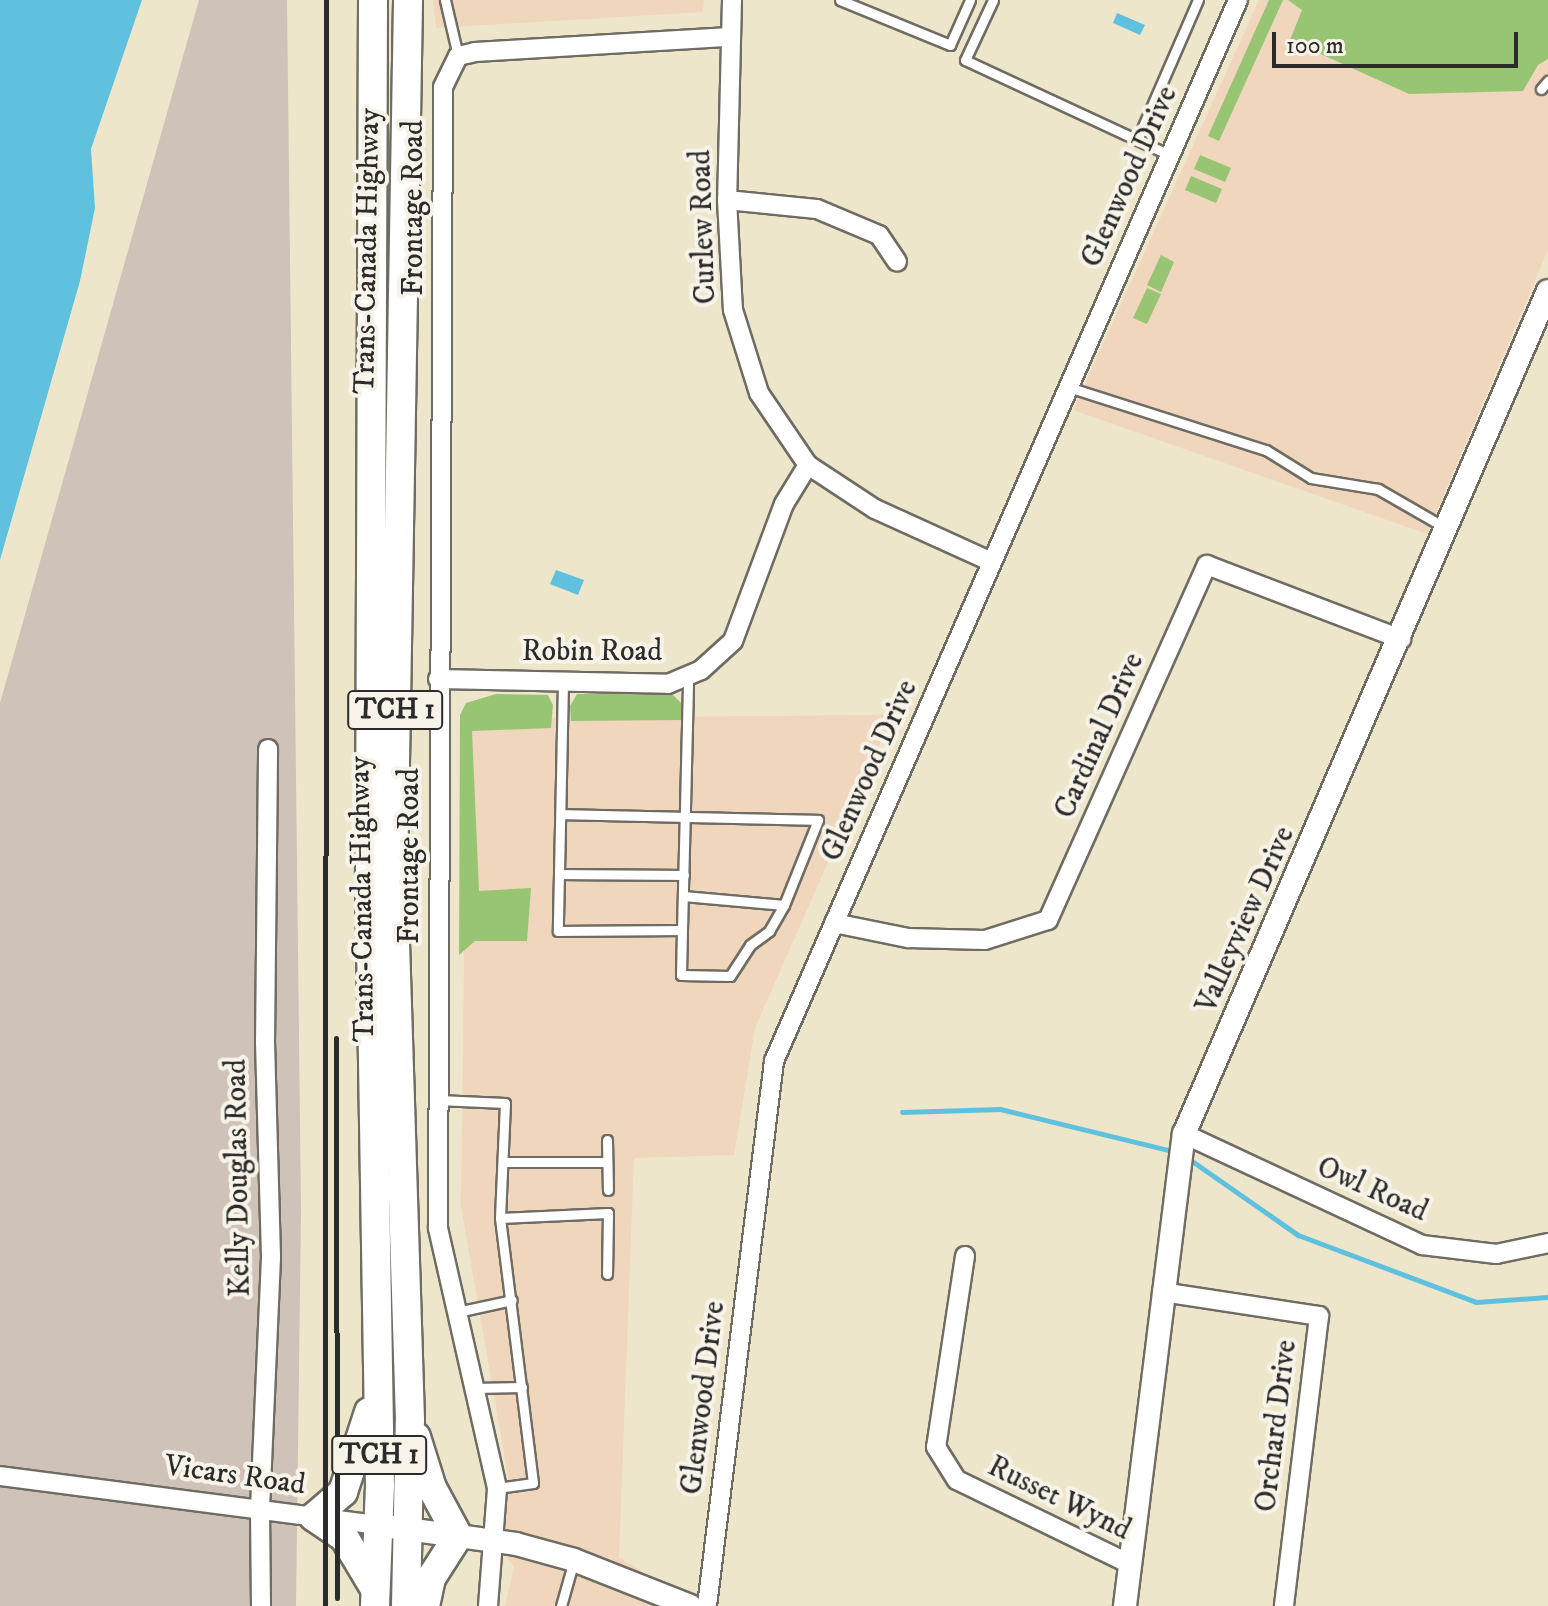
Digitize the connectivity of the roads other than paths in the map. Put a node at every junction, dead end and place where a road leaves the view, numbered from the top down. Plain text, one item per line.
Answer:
1 (373, 0) edge
2 (408, 0) edge
3 (445, 0) edge
4 (732, 0) edge
5 (840, 0) edge
6 (970, 0) edge
7 (993, 0) edge
8 (1198, 0) edge
9 (1238, 0) edge
10 (730, 37) junction
11 (458, 56) junction
12 (1137, 140) junction
13 (1170, 155) junction
14 (727, 200) junction
15 (897, 262) dead end
16 (1548, 291) edge
17 (1068, 387) junction
18 (808, 465) junction
19 (1447, 529) junction
20 (992, 562) junction
21 (1401, 639) junction
22 (688, 675) junction
23 (438, 679) junction
24 (563, 682) junction
25 (268, 749) dead end
26 (561, 814) junction
27 (685, 815) junction
28 (560, 874) junction
29 (684, 875) junction
30 (683, 896) junction
31 (784, 905) junction
32 (834, 923) junction
33 (682, 930) junction
34 (438, 1100) junction
35 (1184, 1134) junction
36 (607, 1140) dead end
37 (503, 1162) junction
38 (607, 1162) junction
39 (608, 1190) dead end
40 (500, 1218) junction
41 (1548, 1243) edge
42 (965, 1256) dead end
43 (607, 1274) dead end
44 (1162, 1292) junction
45 (512, 1300) junction
46 (457, 1312) junction
47 (377, 1385) junction
48 (522, 1387) junction
49 (474, 1388) junction
50 (410, 1420) junction
51 (0, 1476) edge
52 (497, 1488) junction
53 (260, 1509) junction
54 (314, 1517) junction
55 (391, 1527) junction
56 (458, 1536) junction
57 (494, 1541) junction
58 (574, 1560) junction
59 (1130, 1564) junction
60 (375, 1597) edge
61 (493, 1605) edge
62 (261, 1606) edge
63 (406, 1606) edge
64 (425, 1606) edge
65 (561, 1606) edge
66 (690, 1606) edge
67 (707, 1606) edge
68 (1125, 1606) edge
69 (1284, 1606) edge

1 - 47 highway, Trans-Canada Highway / TCH 1
2 - 50 highway, Trans-Canada Highway / TCH 1
3 - 11 lane
4 - 10 street, Curlew Road
5 - 6 lane
7 - 12 lane
8 - 12 lane
9 - 13 street, Glenwood Drive
10 - 11 street
10 - 14 street, Curlew Road
11 - 23 street, Frontage Road
12 - 13 lane
13 - 17 street, Glenwood Drive
14 - 15 street
14 - 18 street, Curlew Road
16 - 19 street, Valleyview Drive
17 - 19 lane
17 - 20 street, Glenwood Drive
18 - 20 street, Curlew Road
18 - 22 street, Robin Road
19 - 21 street, Valleyview Drive
20 - 32 street, Glenwood Drive
21 - 32 street, Cardinal Drive
21 - 35 street, Valleyview Drive
22 - 24 street, Robin Road
22 - 27 lane
23 - 24 street, Robin Road
23 - 34 street, Frontage Road
24 - 26 lane
25 - 53 street, Kelly Douglas Road
26 - 27 lane
26 - 28 lane
27 - 29 lane
27 - 31 lane
28 - 29 lane
28 - 33 lane
29 - 30 lane
30 - 31 lane
30 - 33 lane
31 - 33 lane
32 - 67 street, Glenwood Drive
34 - 37 lane
34 - 46 street, Frontage Road
35 - 41 street, Owl Road
35 - 44 street, Valleyview Drive
36 - 38 lane
37 - 38 lane
37 - 40 lane
38 - 39 lane
40 - 43 lane
40 - 45 lane
42 - 59 street, Russet Wynd
44 - 59 street, Valleyview Drive
44 - 69 street, Orchard Drive
45 - 46 lane
45 - 48 lane
46 - 49 street, Frontage Road
47 - 54 highway
47 - 55 highway, Trans-Canada Highway / TCH 1
48 - 49 lane
48 - 52 lane
49 - 52 street, Frontage Road
50 - 55 highway, Trans-Canada Highway / TCH 1
50 - 56 highway
51 - 53 street, Vicars Road
52 - 57 street, Frontage Road
53 - 54 street, Vicars Road
53 - 62 street, Kelly Douglas Road
54 - 55 street, Vicars Road
54 - 60 highway
55 - 56 street, Vicars Road
55 - 60 highway, Trans-Canada Highway / TCH 1
55 - 63 highway, Trans-Canada Highway / TCH 1
56 - 57 street, Vicars Road
56 - 64 highway
57 - 58 street, Vicars Road
57 - 61 street, Frontage Road
58 - 65 lane
58 - 66 street, Vicars Road
59 - 68 street, Valleyview Drive

